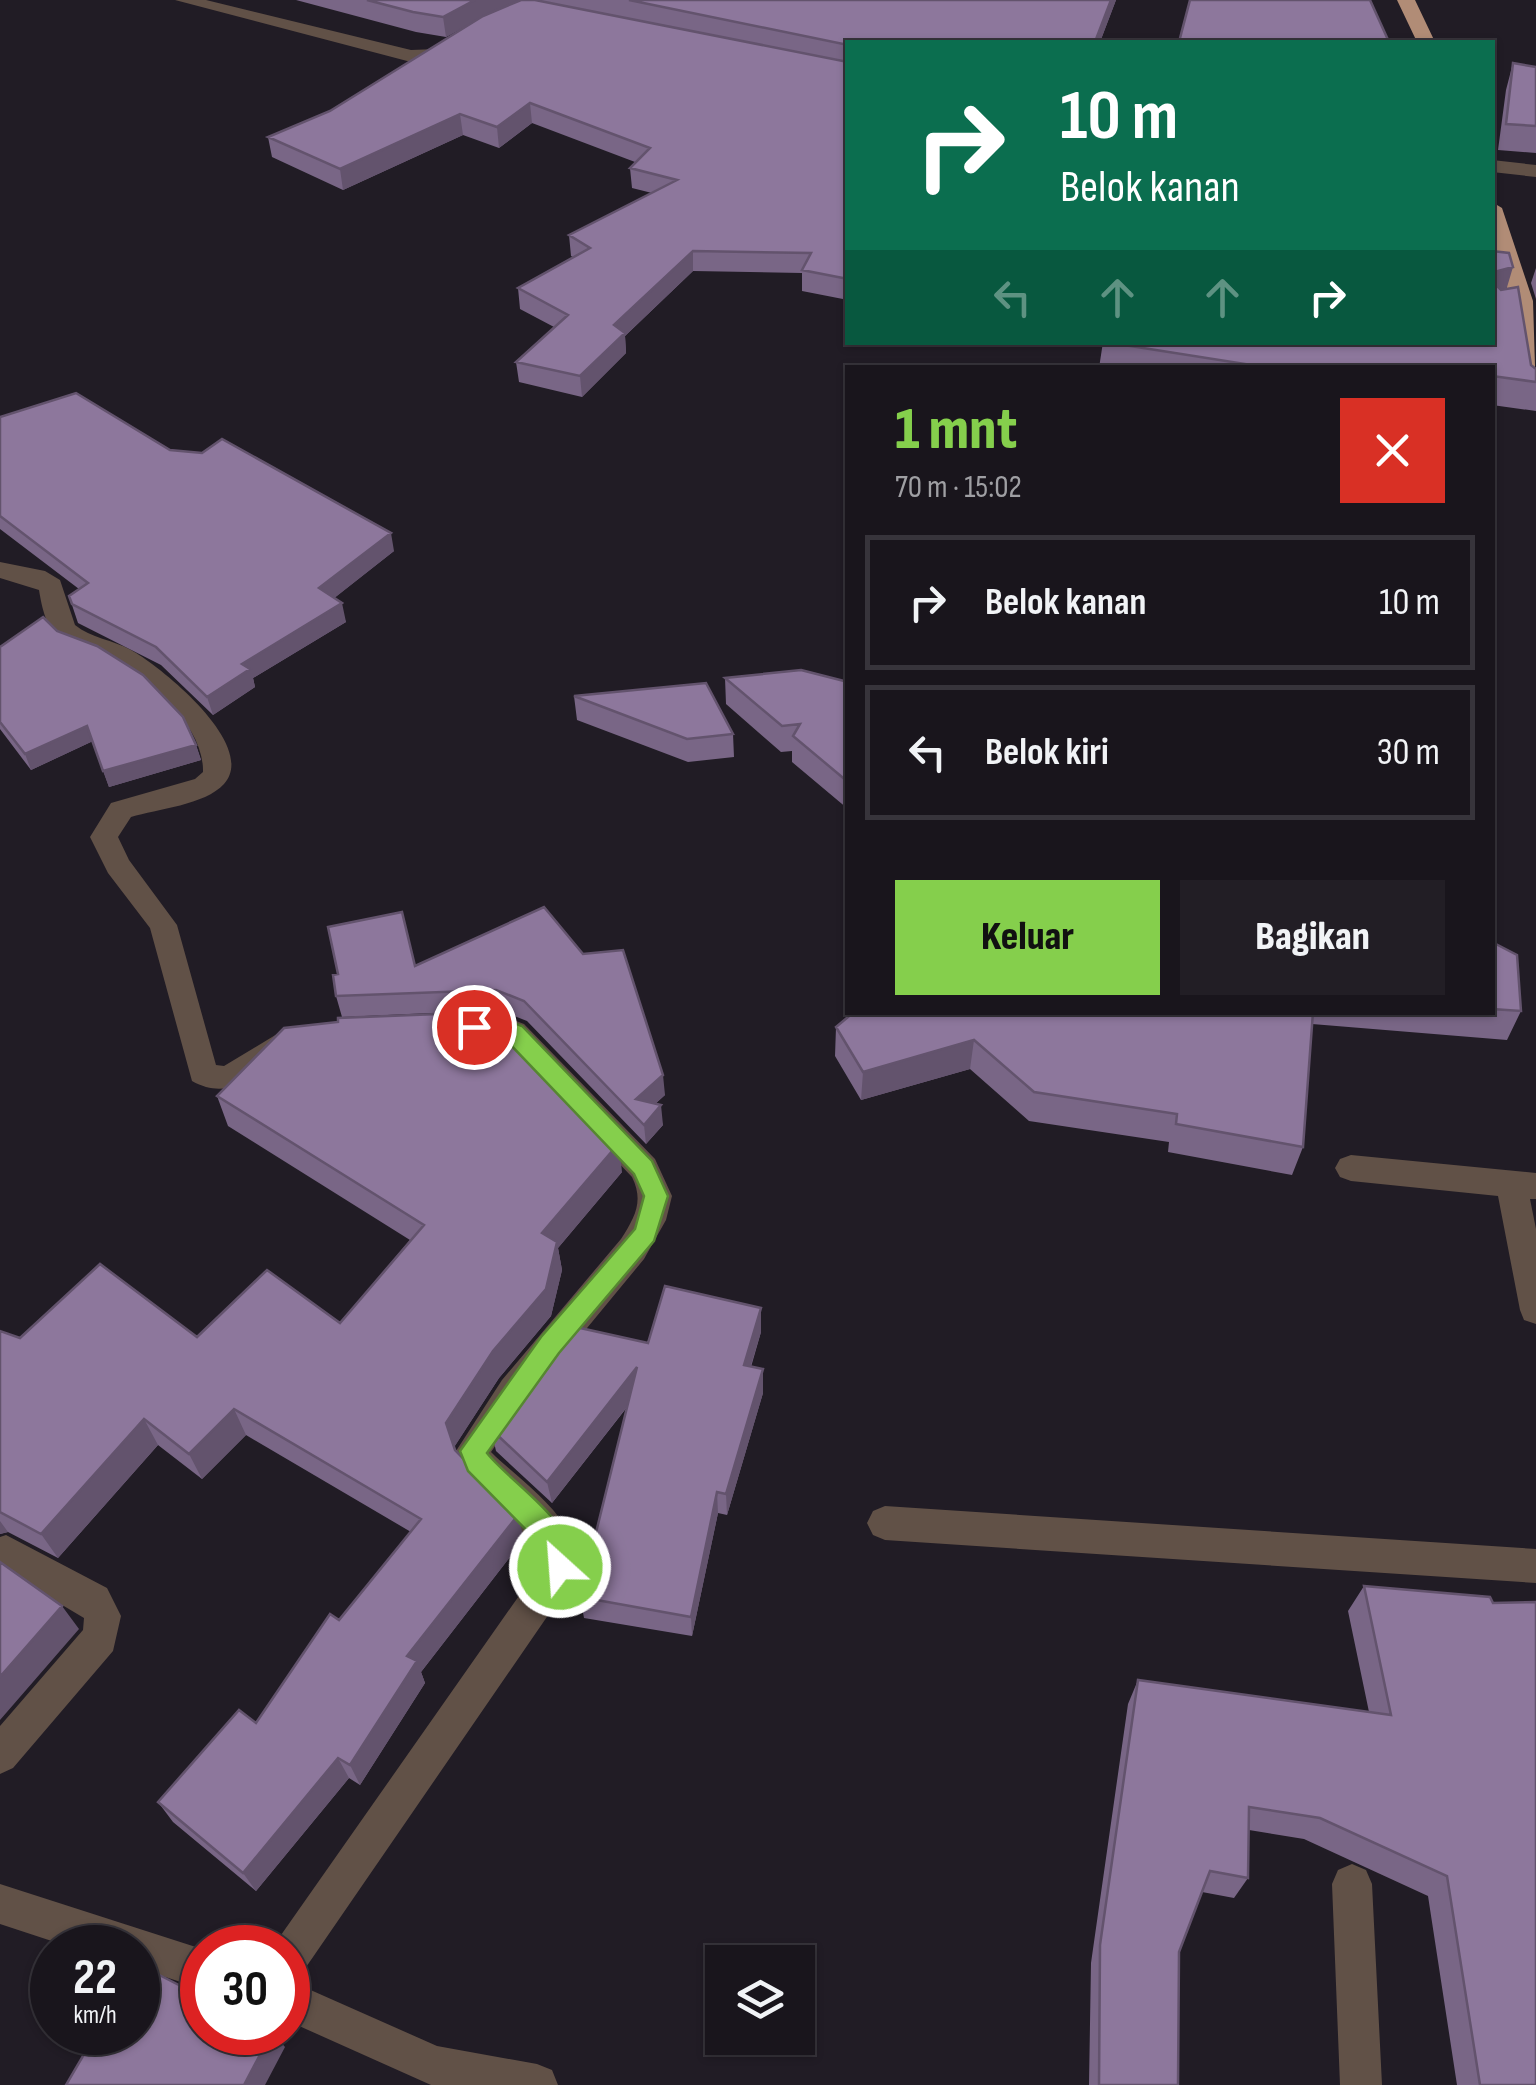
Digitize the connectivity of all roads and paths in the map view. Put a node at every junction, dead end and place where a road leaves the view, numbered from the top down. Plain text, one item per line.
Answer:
1 (184, 0) edge
2 (1406, 0) edge
3 (477, 31) edge
4 (1425, 40) edge
5 (1495, 166) edge
6 (1536, 170) edge
7 (1495, 227) edge
8 (1501, 264) edge
9 (1522, 301) junction
10 (1495, 306) edge
11 (1536, 392) edge
12 (0, 570) edge
13 (438, 1029) edge
14 (312, 1034) edge
15 (1350, 1168) dead end
16 (1524, 1184) edge
17 (1536, 1310) edge
18 (885, 1523) dead end
19 (6, 1552) edge
20 (1536, 1566) edge
21 (0, 1754) edge
22 (1352, 1884) dead end
23 (0, 1904) edge
24 (310, 1927) edge
25 (180, 1961) edge
26 (310, 2010) edge
27 (537, 2085) edge
28 (1361, 2085) edge

1 - 3 street
2 - 4 highway
5 - 6 street
7 - 8 highway
8 - 9 highway
9 - 10 street
9 - 11 highway
12 - 14 street
13 - 24 street
15 - 16 street
16 - 17 street
18 - 20 street
19 - 21 street
22 - 28 street
23 - 25 street
26 - 27 street

